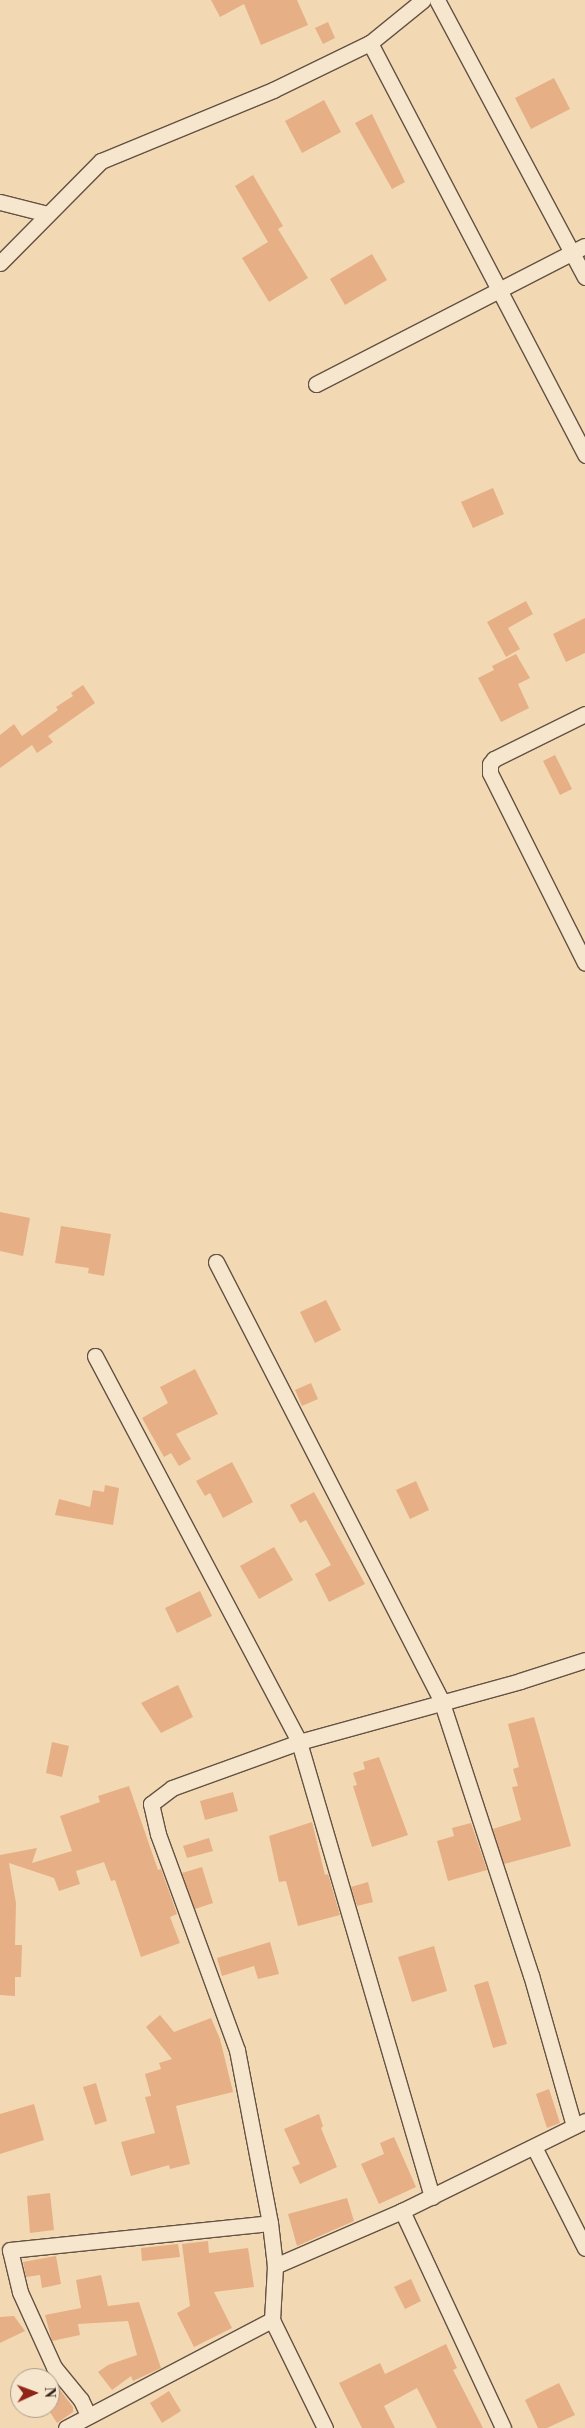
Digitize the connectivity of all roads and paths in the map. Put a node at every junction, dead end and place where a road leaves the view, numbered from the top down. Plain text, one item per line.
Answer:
1 (423, 0) edge
2 (437, 0) edge
3 (370, 43) junction
4 (0, 202) edge
5 (47, 214) junction
6 (579, 249) edge
7 (0, 263) edge
8 (585, 278) edge
9 (500, 289) junction
10 (316, 384) dead end
11 (585, 455) edge
12 (585, 714) edge
13 (585, 963) edge
14 (216, 1262) dead end
15 (95, 1356) dead end
16 (585, 1660) edge
17 (441, 1700) junction
18 (299, 1742) junction
19 (580, 2124) edge
20 (534, 2147) junction
21 (432, 2197) junction
22 (402, 2211) junction
23 (270, 2223) junction
24 (585, 2248) edge
25 (275, 2266) junction
26 (272, 2320) junction
27 (88, 2416) junction
28 (66, 2428) edge
29 (325, 2428) edge
30 (503, 2428) edge

1 - 3 street
2 - 6 street
3 - 5 street
3 - 9 street
4 - 5 street
5 - 7 street
6 - 8 street
6 - 9 street
9 - 10 street
9 - 11 street
12 - 13 street
14 - 17 street
15 - 18 street
16 - 17 street
17 - 18 street
17 - 19 street
18 - 21 street
18 - 23 street
19 - 20 street
20 - 21 street
20 - 24 street
21 - 22 street
22 - 25 street
22 - 30 street
23 - 25 street
23 - 27 street
25 - 26 street
26 - 27 street
26 - 29 street
27 - 28 street

